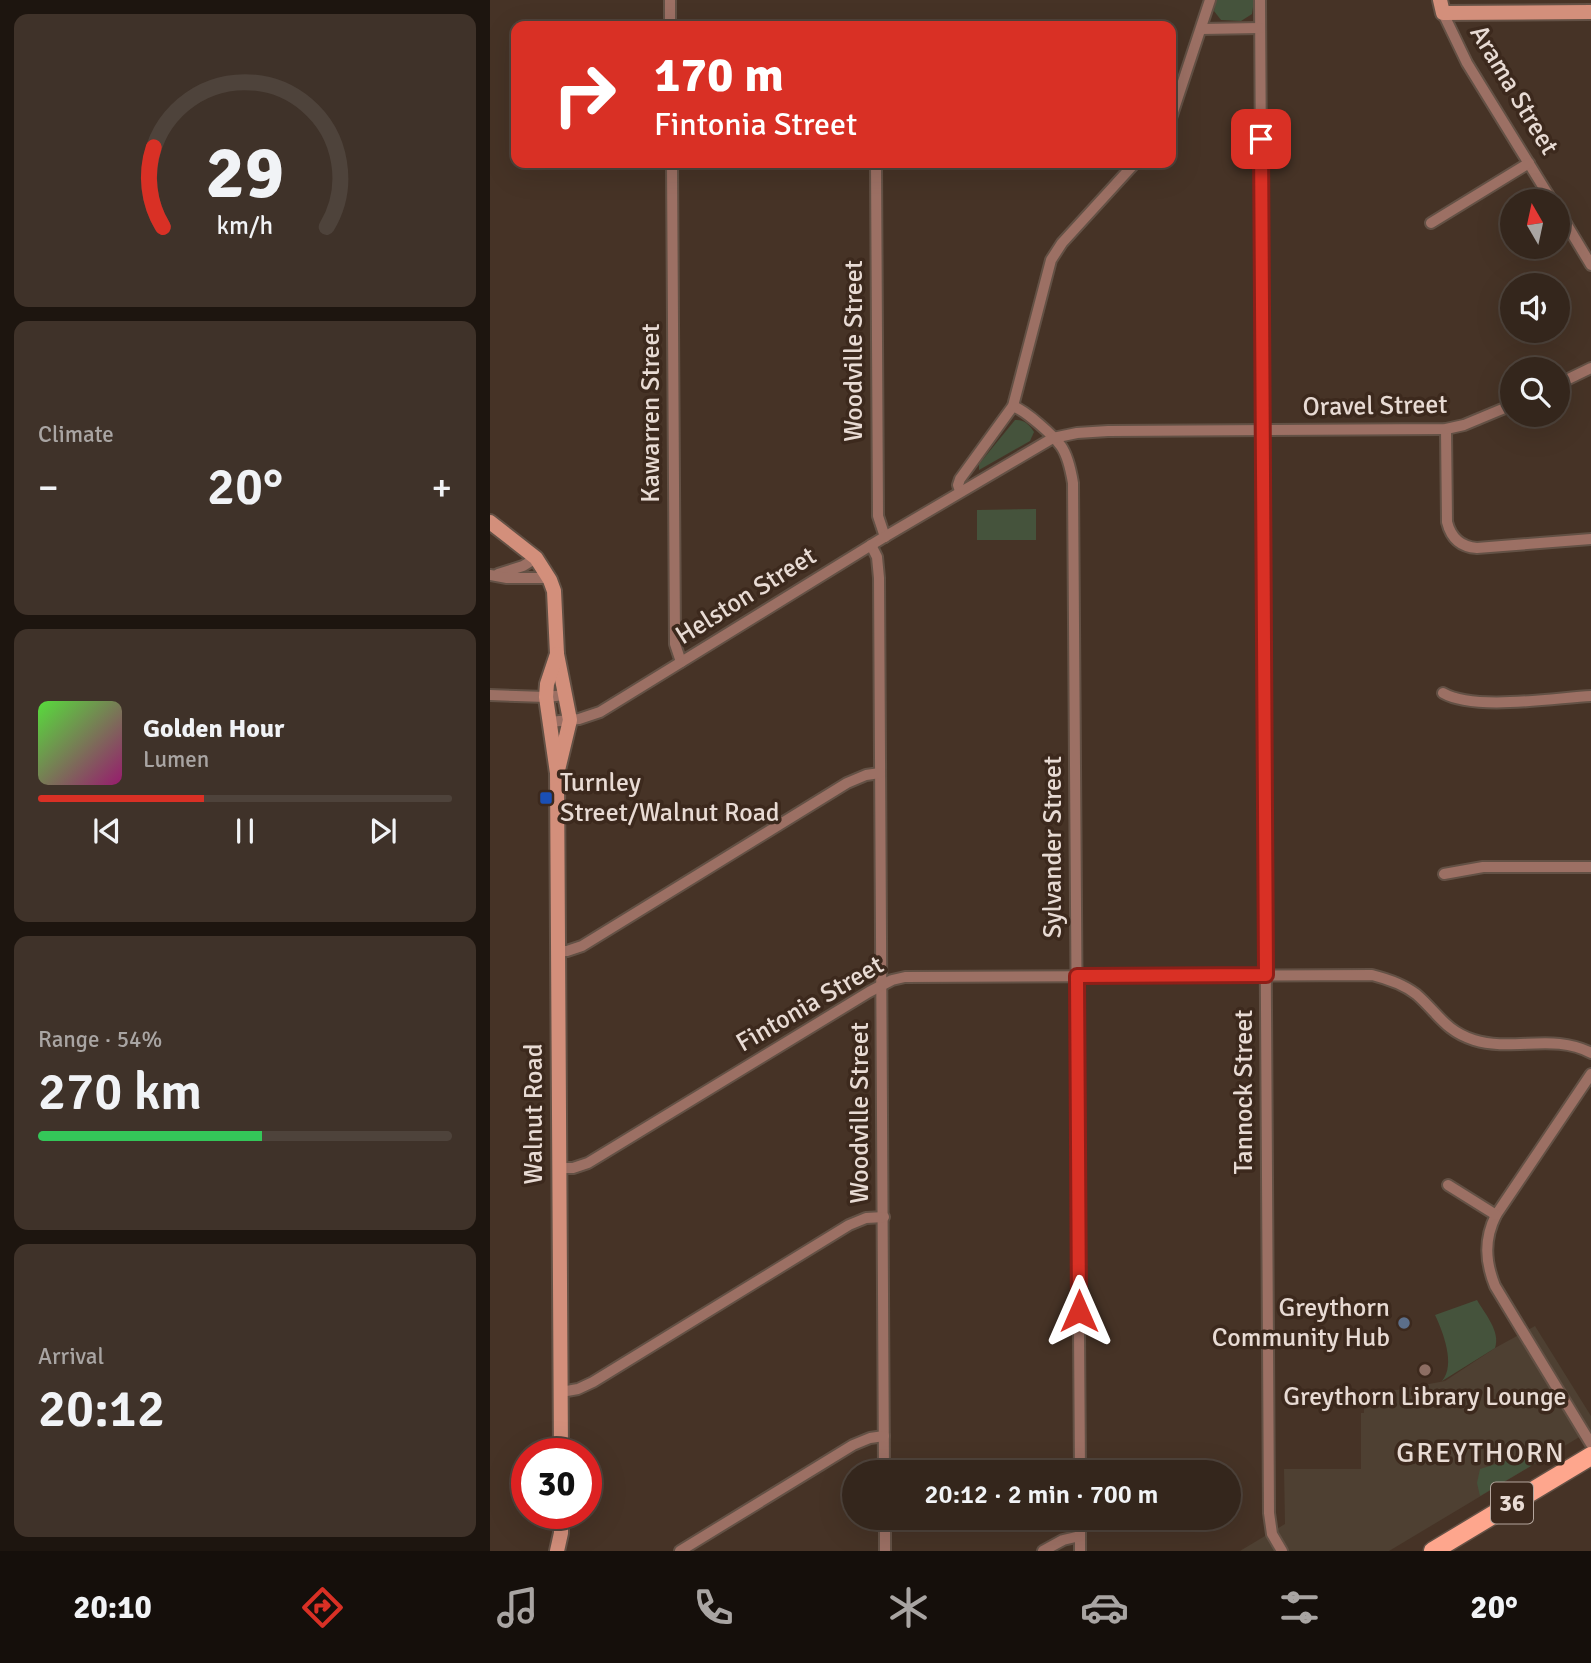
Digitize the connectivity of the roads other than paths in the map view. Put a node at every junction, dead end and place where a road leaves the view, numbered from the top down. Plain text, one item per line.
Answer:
1 (670, 0) edge
2 (1210, 0) edge
3 (1260, 0) edge
4 (1442, 7) edge
5 (1591, 12) edge
6 (670, 21) edge
7 (1260, 28) junction
8 (1201, 29) junction
9 (1176, 90) edge
10 (1529, 163) junction
11 (671, 168) edge
12 (876, 168) edge
13 (1130, 168) edge
14 (1545, 189) edge
15 (1430, 223) dead end
16 (1570, 230) edge
17 (1591, 265) edge
18 (1591, 368) edge
19 (1570, 378) edge
20 (1013, 406) junction
21 (1500, 410) edge
22 (1446, 429) junction
23 (1262, 430) junction
24 (1108, 431) joint
25 (1053, 438) junction
26 (960, 491) junction
27 (490, 522) edge
28 (885, 537) junction
29 (1591, 539) edge
30 (871, 545) junction
31 (533, 556) junction
32 (491, 575) edge
33 (549, 578) junction
34 (556, 654) junction
35 (681, 662) junction
36 (1443, 693) dead end
37 (490, 695) edge
38 (565, 695) junction
39 (1591, 696) edge
40 (546, 697) junction
41 (570, 720) junction
42 (550, 722) junction
43 (557, 773) junction
44 (880, 773) junction
45 (1591, 866) edge
46 (1444, 874) dead end
47 (558, 951) junction
48 (1266, 975) junction
49 (1077, 976) junction
50 (882, 985) junction
51 (1591, 1053) edge
52 (1591, 1074) edge
53 (559, 1168) junction
54 (1448, 1185) dead end
55 (1496, 1215) junction
56 (884, 1217) junction
57 (561, 1392) junction
58 (884, 1436) junction
59 (561, 1438) edge
60 (1591, 1444) edge
61 (1591, 1456) edge
62 (884, 1460) edge
63 (1080, 1460) edge
64 (561, 1529) edge
65 (885, 1530) edge
66 (1080, 1530) edge
67 (561, 1533) junction
68 (1080, 1536) junction
69 (557, 1551) edge
70 (565, 1551) edge
71 (680, 1551) edge
72 (885, 1551) edge
73 (1043, 1551) edge
74 (1080, 1551) edge
75 (1282, 1551) edge
76 (1433, 1551) edge

1 - 6 street
2 - 8 street
3 - 7 street, Tannock Street
4 - 5 street
4 - 10 street, Arama Street
7 - 8 street
7 - 23 street, Tannock Street
8 - 9 street
10 - 14 street, Arama Street
10 - 15 street
11 - 35 street, Kawarren Street
12 - 28 street, Woodville Street
13 - 20 street
16 - 17 street
18 - 19 street
20 - 25 street
20 - 26 street
21 - 22 street, Oravel Street
22 - 23 street, Oravel Street
22 - 29 street
23 - 24 street, Oravel Street
23 - 48 street, Tannock Street
24 - 25 street, Helston Street
25 - 26 street, Helston Street
25 - 49 street, Sylvander Street
26 - 28 street, Helston Street
27 - 31 street, Walnut Road
28 - 30 street, Helston Street
30 - 35 street, Helston Street
30 - 44 street, Woodville Street
31 - 32 street
31 - 33 street, Walnut Road
32 - 33 street
33 - 34 street, Walnut Road
34 - 38 street, Walnut Road
34 - 40 street, Walnut Road
35 - 41 street, Helston Street
36 - 39 street
37 - 40 street
38 - 40 street
38 - 41 street, Walnut Road
40 - 42 street, Walnut Road
41 - 42 street, Helston Street
41 - 43 street, Walnut Road
42 - 43 street, Walnut Road
43 - 47 street, Walnut Road
44 - 47 street
44 - 50 street, Woodville Street
45 - 46 street
47 - 53 street, Walnut Road
48 - 49 street, Fintonia Street
48 - 51 street, Fintonia Street
48 - 75 street, Tannock Street
49 - 50 street, Fintonia Street
49 - 63 street, Sylvander Street
50 - 53 street, Fintonia Street
50 - 56 street, Woodville Street
52 - 55 street
53 - 57 street, Walnut Road
54 - 55 street
55 - 60 street
56 - 57 street
56 - 58 street, Woodville Street
57 - 59 street, Walnut Road
58 - 62 street, Woodville Street
58 - 71 street
61 - 76 main road, 36
64 - 67 street
65 - 72 street
66 - 68 street
67 - 69 street
67 - 70 street
68 - 73 street
68 - 74 street

